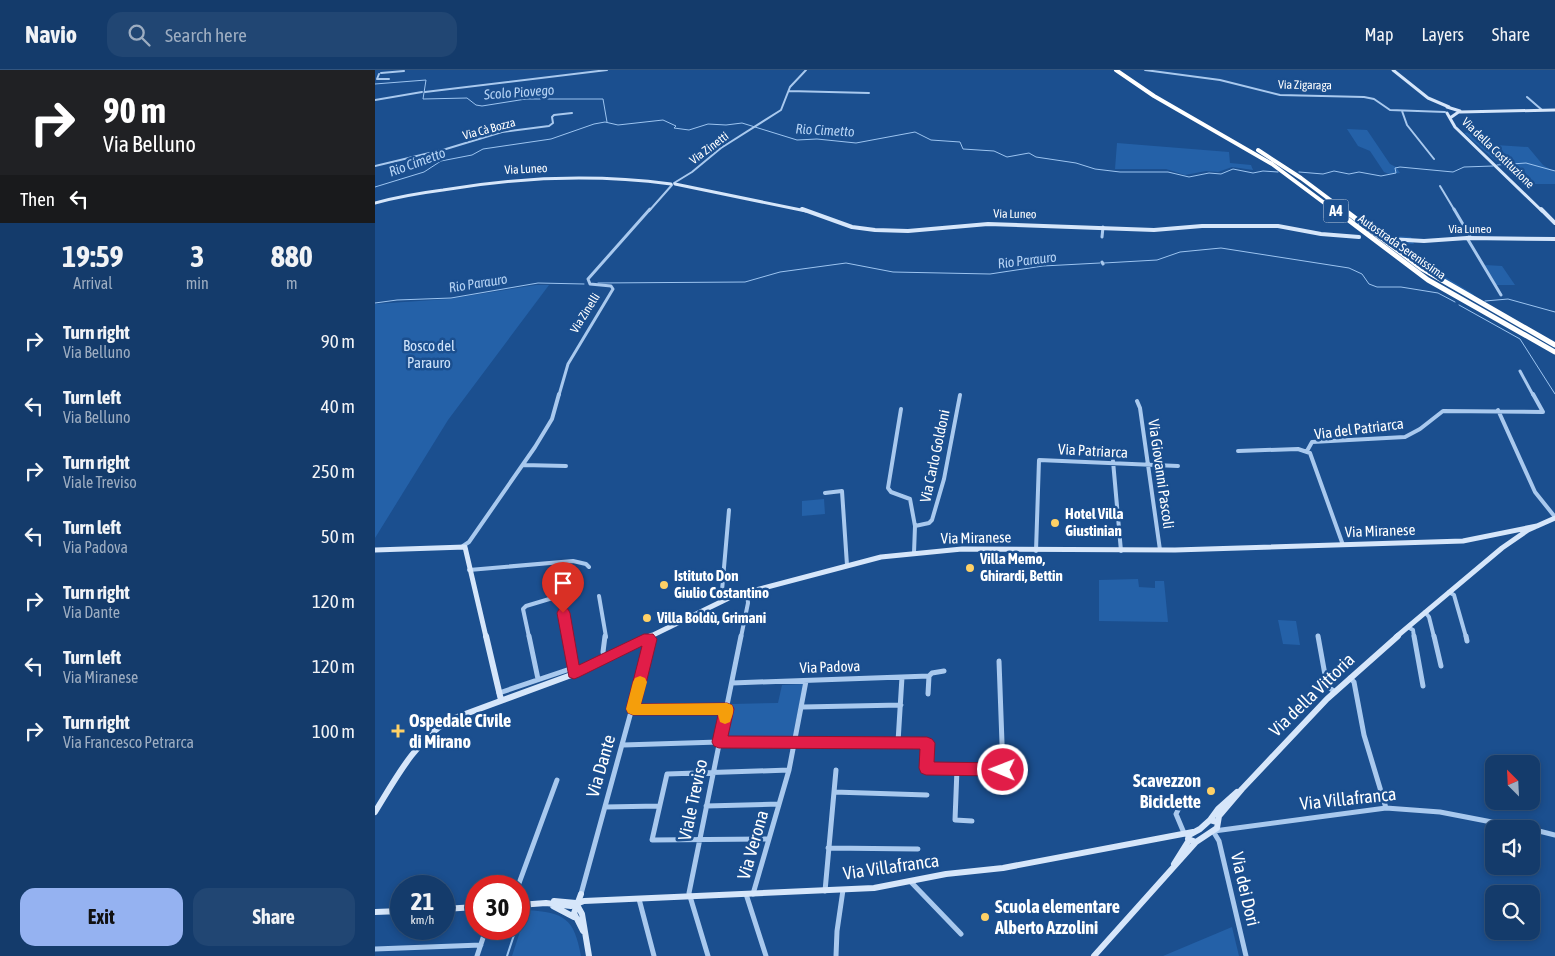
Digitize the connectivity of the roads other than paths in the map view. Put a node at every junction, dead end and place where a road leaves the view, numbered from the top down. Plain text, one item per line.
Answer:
1 (607, 70) edge
2 (806, 70) edge
3 (1116, 70) edge
4 (1123, 70) edge
5 (1145, 70) edge
6 (1393, 70) edge
7 (404, 71) edge
8 (379, 73) edge
9 (389, 79) dead end
10 (789, 91) junction
11 (869, 93) dead end
12 (1527, 97) dead end
13 (375, 100) edge
14 (1436, 103) junction
15 (1449, 108) junction
16 (1459, 110) junction
17 (1542, 110) junction
18 (1555, 110) edge
19 (1402, 111) junction
20 (1444, 111) junction
21 (572, 113) dead end
22 (1456, 114) junction
23 (1450, 119) junction
24 (1434, 159) dead end
25 (375, 166) edge
26 (673, 184) junction
27 (1440, 186) dead end
28 (375, 202) edge
29 (1555, 223) edge
30 (1103, 226) junction
31 (1103, 237) dead end
32 (1359, 237) dead end
33 (1387, 238) dead end
34 (1469, 238) junction
35 (1554, 239) edge
36 (1501, 295) dead end
37 (1555, 345) edge
38 (1555, 352) edge
39 (1520, 371) dead end
40 (960, 395) dead end
41 (1137, 401) dead end
42 (901, 409) dead end
43 (1498, 410) junction
44 (1307, 450) junction
45 (1238, 451) dead end
46 (1113, 462) junction
47 (523, 464) junction
48 (1149, 465) junction
49 (566, 466) dead end
50 (1177, 466) dead end
51 (825, 493) dead end
52 (729, 510) dead end
53 (1555, 517) edge
54 (915, 526) junction
55 (1537, 526) junction
56 (1497, 538) junction
57 (1516, 538) junction
58 (1478, 539) junction
59 (1507, 544) junction
60 (1343, 545) junction
61 (463, 546) junction
62 (375, 550) edge
63 (1160, 550) junction
64 (1036, 551) junction
65 (1121, 551) junction
66 (914, 553) junction
67 (847, 565) junction
68 (589, 567) dead end
69 (469, 570) junction
70 (747, 592) junction
71 (1449, 592) junction
72 (599, 596) dead end
73 (721, 602) junction
74 (1425, 612) junction
75 (1408, 626) junction
76 (1318, 636) dead end
77 (649, 637) junction
78 (1467, 641) dead end
79 (605, 659) junction
80 (999, 661) dead end
81 (1441, 666) dead end
82 (574, 671) junction
83 (944, 671) dead end
84 (929, 676) junction
85 (902, 677) junction
86 (1350, 678) junction
87 (538, 680) junction
88 (806, 681) junction
89 (733, 684) junction
90 (1423, 686) dead end
91 (1335, 692) junction
92 (928, 694) dead end
93 (500, 696) junction
94 (901, 705) junction
95 (803, 707) junction
96 (633, 709) junction
97 (727, 709) junction
98 (796, 741) junction
99 (719, 742) junction
100 (898, 742) junction
101 (623, 745) junction
102 (957, 769) junction
103 (789, 770) junction
104 (836, 770) dead end
105 (713, 772) junction
106 (557, 780) dead end
107 (1242, 789) junction
108 (834, 792) junction
109 (927, 795) dead end
110 (1182, 802) dead end
111 (779, 804) junction
112 (659, 806) junction
113 (706, 806) junction
114 (605, 807) junction
115 (1385, 808) junction
116 (375, 812) edge
117 (1210, 820) junction
118 (1487, 820) edge
119 (972, 821) dead end
120 (1218, 823) junction
121 (1229, 828) junction
122 (1213, 831) junction
123 (1540, 831) edge
124 (1193, 832) joint
125 (1555, 835) edge
126 (1187, 838) junction
127 (699, 839) junction
128 (769, 839) junction
129 (828, 848) junction
130 (917, 849) dead end
131 (522, 875) edge
132 (911, 881) junction
133 (843, 890) junction
134 (825, 891) junction
135 (581, 894) joint
136 (749, 894) junction
137 (689, 897) junction
138 (639, 899) junction
139 (576, 903) junction
140 (546, 904) junction
141 (530, 905) edge
142 (390, 911) edge
143 (375, 912) edge
144 (574, 918) junction
145 (961, 934) dead end
146 (585, 936) junction
147 (483, 940) edge
148 (481, 945) junction
149 (375, 949) edge
150 (477, 956) edge
151 (589, 956) edge
152 (654, 956) edge
153 (708, 956) edge
154 (766, 956) edge
155 (836, 956) edge
156 (1093, 956) edge
157 (1246, 956) edge

1 - 13 street
2 - 10 street, Via Zinetti
3 - 38 highway, Autostrada Serenissima / A4
4 - 37 highway, Autostrada Serenissima / A4
5 - 19 street, Via Zigaraga
6 - 14 main road, Via della Costituzione
7 - 8 street
8 - 9 street
10 - 11 street
10 - 26 street, Via Zinetti
12 - 17 street
14 - 15 main road, Via della Costituzione
14 - 20 main road, Via della Costituzione
15 - 16 main road
15 - 20 main road
16 - 17 main road
16 - 22 main road, Via della Costituzione
17 - 18 main road
19 - 20 street, Via Zigaraga
19 - 24 street
20 - 22 main road
20 - 23 main road, Via della Costituzione
21 - 25 street, Via Cà Bozza
22 - 23 main road, Via della Costituzione
23 - 29 main road, Via della Costituzione
26 - 28 main road, Via Luneo
26 - 30 main road, Via Luneo
26 - 47 street, Via Zinelli
27 - 34 street
30 - 31 street
30 - 32 main road, Via Luneo
33 - 34 main road, Via Luneo
34 - 35 main road, Via Luneo
34 - 36 street
39 - 43 street, Via del Patriarca
40 - 54 street, Via Carlo Goldoni
41 - 48 street, Via Giovanni Pascoli
42 - 54 street, Via Carlo Goldoni
43 - 44 street, Via del Patriarca
43 - 53 street
44 - 45 street, Via del Patriarca
44 - 60 street, Via del Patriarca
46 - 48 street, Via Patriarca
46 - 64 street, Via Patriarca
46 - 65 street
47 - 49 street
47 - 61 street, Via Zinelli
48 - 50 street, Via Patriarca
48 - 63 street, Via Giovanni Pascoli
51 - 67 street
52 - 73 street
53 - 55 main road, Via Miranese
54 - 66 street, Via Carlo Goldoni
55 - 57 main road, Via Miranese
55 - 58 main road, Via Miranese
56 - 57 main road, Via Miranese
56 - 58 main road, Via Miranese
56 - 59 main road
57 - 59 main road, Via Miranese
58 - 60 main road, Via Miranese
59 - 71 main road, Via della Vittoria
60 - 63 main road, Via Miranese
61 - 62 main road
61 - 69 main road
63 - 65 main road, Via Miranese
64 - 65 main road, Via Miranese
64 - 66 main road, Via Miranese
66 - 67 main road, Via Miranese
67 - 70 main road, Via Miranese
68 - 69 street
69 - 93 main road
70 - 73 main road, Via Miranese
70 - 89 street, Viale Treviso
71 - 74 main road, Via della Vittoria
71 - 78 street
72 - 79 street
73 - 77 main road, Via Miranese
74 - 75 main road, Via della Vittoria
74 - 81 street
75 - 86 main road, Via della Vittoria
75 - 90 street
76 - 91 street
77 - 79 main road, Via Miranese
77 - 96 street, Via Dante
79 - 82 main road, Via Miranese
80 - 102 street
82 - 87 street, Via Miranese
82 - 87 street
82 - 93 main road, Via Miranese
83 - 84 street, Via Padova
84 - 85 street, Via Padova
84 - 92 street
85 - 88 street, Via Padova
85 - 94 street
86 - 91 main road, Via della Vittoria
86 - 115 street
87 - 93 street, Via Miranese
88 - 89 street, Via Padova
88 - 95 street, Via Verona
89 - 97 street, Viale Treviso
91 - 107 main road, Via della Vittoria
93 - 116 main road
94 - 95 street
94 - 100 street
95 - 98 street, Via Verona
96 - 97 street
96 - 101 street, Via Dante
97 - 99 street, Viale Treviso
98 - 99 street
98 - 100 street
98 - 103 street, Via Verona
99 - 101 street
99 - 105 street, Viale Treviso
100 - 102 street
101 - 114 street, Via Dante
102 - 119 street
103 - 105 street
103 - 111 street, Via Verona
104 - 108 street
105 - 112 street
105 - 113 street, Viale Treviso
106 - 131 street
107 - 117 main road, Via della Vittoria
107 - 120 main road, Via della Vittoria
108 - 109 street
108 - 129 street
110 - 126 street
111 - 113 street, Via Verona
111 - 128 street, Via Verona
112 - 114 street
112 - 127 street
113 - 127 street, Viale Treviso
114 - 135 street, Via Dante
115 - 118 street, Via Villafranca
115 - 121 street, Via Villafranca
117 - 120 main road
117 - 124 main road, Via della Vittoria
120 - 121 street, Via Villafranca
120 - 122 main road, Via della Vittoria
121 - 122 street, Via Villafranca
122 - 126 main road, Via della Vittoria
122 - 157 street, Via dei Dori
123 - 125 street, Via Villafranca
124 - 126 main road, Via Villafranca
126 - 132 main road, Via Villafranca
126 - 156 main road, Via della Vittoria
127 - 128 street
127 - 137 street, Viale Treviso
128 - 136 street, Via Verona
129 - 130 street
129 - 134 street
132 - 133 main road, Via Villafranca
132 - 145 street
133 - 134 main road, Via Villafranca
133 - 155 street
134 - 136 main road, Via Villafranca
135 - 139 main road, Via Dante
136 - 137 main road, Via Villafranca
136 - 154 street
137 - 138 main road, Via Villafranca
137 - 153 street
138 - 139 main road, Via Villafranca
138 - 152 street
139 - 140 main road, Via Villafranca
139 - 144 main road
139 - 146 main road
140 - 141 main road, Via Villafranca
140 - 144 main road, Via Villafranca
142 - 143 main road
144 - 146 main road
146 - 151 main road
147 - 148 street
148 - 149 street
148 - 150 street

